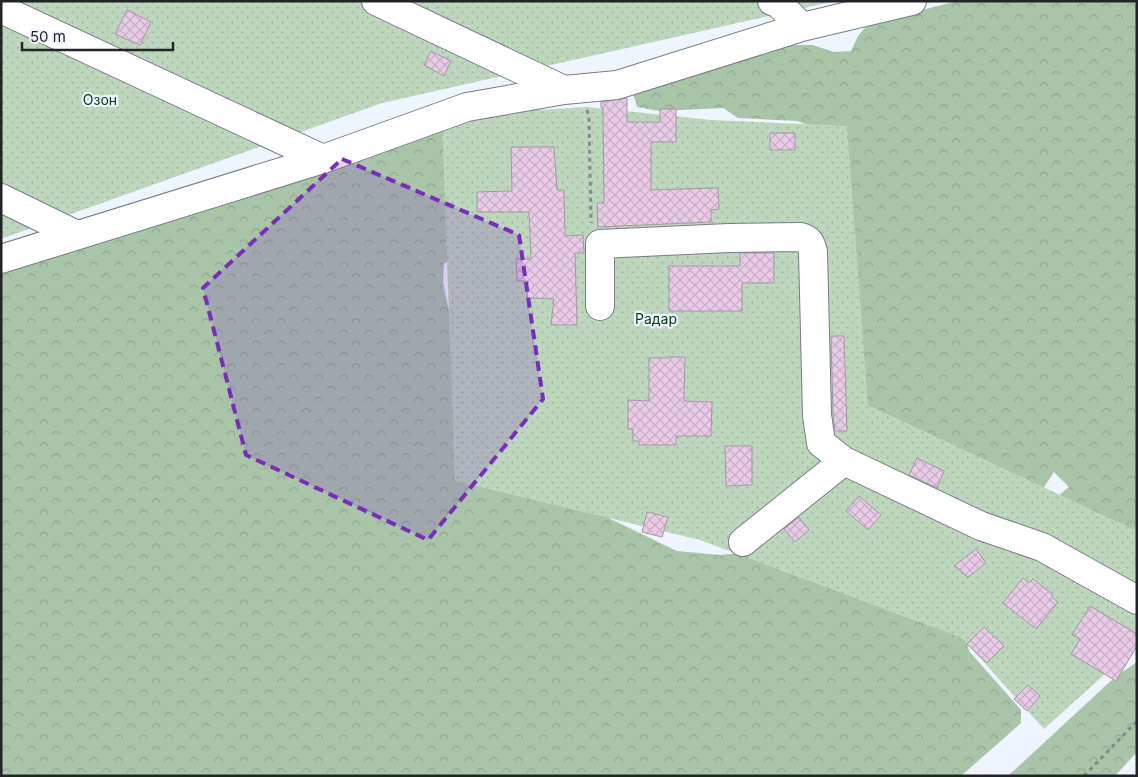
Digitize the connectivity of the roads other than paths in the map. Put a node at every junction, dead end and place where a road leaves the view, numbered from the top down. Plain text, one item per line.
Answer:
1 (376, 1) edge
2 (772, 1) edge
3 (912, 1) edge
4 (1, 9) edge
5 (802, 27) junction
6 (573, 90) junction
7 (323, 159) junction
8 (1, 198) edge
9 (78, 235) junction
10 (1, 259) edge
11 (600, 306) dead end
12 (844, 461) junction
13 (743, 542) dead end
14 (1137, 600) edge

1 - 6 lane
2 - 5 lane
3 - 5 lane
4 - 7 lane
5 - 6 lane
6 - 7 lane
7 - 9 lane
8 - 9 lane
9 - 10 lane
11 - 12 lane
12 - 13 lane
12 - 14 lane

